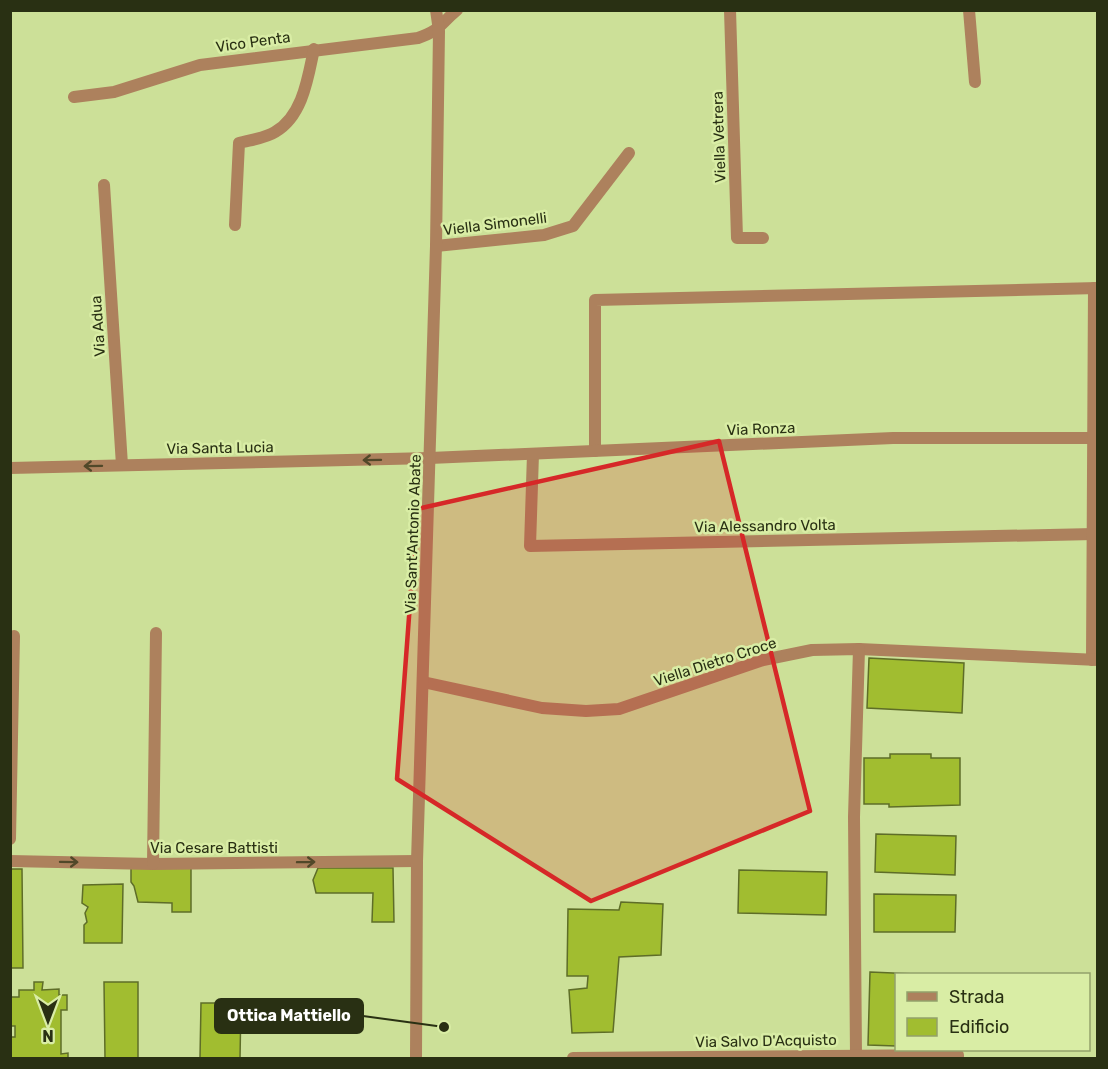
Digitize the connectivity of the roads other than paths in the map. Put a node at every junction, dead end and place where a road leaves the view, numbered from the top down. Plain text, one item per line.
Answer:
1 (436, 10) edge
2 (457, 10) edge
3 (729, 10) edge
4 (969, 10) edge
5 (439, 31) junction
6 (314, 49) junction
7 (975, 82) dead end
8 (74, 97) dead end
9 (629, 153) dead end
10 (104, 185) dead end
11 (235, 225) dead end
12 (763, 238) dead end
13 (436, 246) junction
14 (1096, 288) edge
15 (1094, 438) junction
16 (595, 451) junction
17 (533, 454) junction
18 (430, 458) junction
19 (122, 465) junction
20 (10, 468) edge
21 (1094, 534) junction
22 (156, 633) dead end
23 (14, 636) dead end
24 (859, 650) junction
25 (1095, 660) edge
26 (423, 682) junction
27 (10, 839) edge
28 (10, 861) edge
29 (417, 861) junction
30 (153, 864) junction
31 (856, 1055) junction
32 (768, 1057) edge
33 (958, 1057) edge
34 (655, 1058) edge
35 (416, 1059) edge
36 (573, 1059) edge

1 - 5 street, Via Sant'Antonio Abate
2 - 5 street
3 - 12 street, Viella Vetrera
4 - 7 street
5 - 6 street, Vico Penta
5 - 13 street, Via Sant'Antonio Abate
6 - 8 street, Vico Penta
6 - 11 street
9 - 13 street, Viella Simonelli
10 - 19 street, Via Adua
13 - 18 street, Via Sant'Antonio Abate
14 - 15 street
14 - 16 street
15 - 16 street, Via Ronza
15 - 21 street
16 - 17 street, Via Ronza
17 - 18 street, Via Ronza
17 - 21 street, Via Alessandro Volta
18 -> 19 street, Via Santa Lucia
18 - 26 street, Via Sant'Antonio Abate
19 -> 20 street, Via Santa Lucia
21 - 25 street
22 - 30 street
23 - 27 street
24 - 25 street, Viella Dietro Croce
24 - 26 street, Viella Dietro Croce
24 - 31 street
26 - 29 street, Via Sant'Antonio Abate
28 -> 30 street, Via Cesare Battisti
30 -> 29 street, Via Cesare Battisti
29 - 35 street, Via Sant'Antonio Abate
31 - 32 street, Via Salvo D'Acquisto
31 - 33 street, Via Salvo D'Acquisto
32 - 34 street, Via Salvo D'Acquisto
34 - 36 street, Via Salvo D'Acquisto

